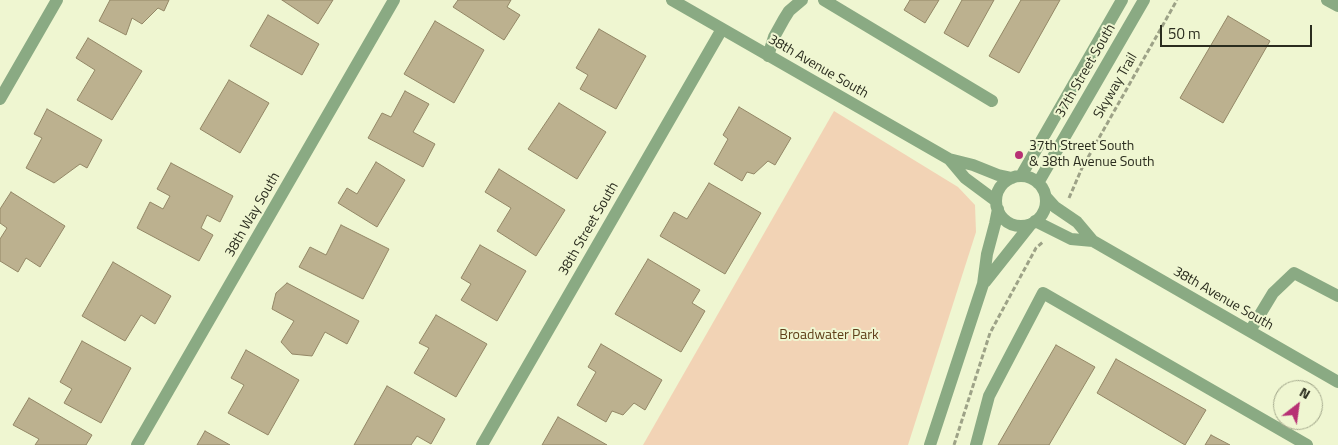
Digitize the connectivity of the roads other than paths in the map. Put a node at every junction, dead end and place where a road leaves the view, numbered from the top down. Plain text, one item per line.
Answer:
1 (57, 0) edge
2 (394, 0) edge
3 (672, 0) edge
4 (802, 0) edge
5 (824, 0) edge
6 (1122, 0) edge
7 (1144, 0) edge
8 (1327, 0) edge
9 (1338, 6) edge
10 (722, 29) junction
11 (768, 56) junction
12 (0, 99) edge
13 (992, 101) dead end
14 (949, 159) junction
15 (1016, 177) junction
16 (1038, 182) junction
17 (1046, 197) junction
18 (997, 205) junction
19 (1033, 222) junction
20 (1093, 242) junction
21 (983, 284) junction
22 (1338, 296) edge
23 (1250, 331) junction
24 (1338, 382) edge
25 (137, 445) edge
26 (482, 445) edge
27 (930, 445) edge
28 (976, 445) edge
29 (1307, 445) edge

1 - 12 street
2 - 25 street, 38th Way South
3 - 10 street, 38th Avenue South
4 - 11 street
5 - 13 street
6 - 15 street, 37th Street South
7 - 16 street, 37th Street South
8 - 9 street
10 - 11 street, 38th Avenue South
10 - 26 street, 38th Street South
11 - 14 street, 38th Avenue South
14 - 15 street, 38th Avenue South
14 - 18 street, 38th Avenue South
15 - 16 street
15 - 18 street
16 - 17 street
17 - 19 street
17 - 20 street, 38th Avenue South
18 - 19 street
18 - 21 street
19 - 20 street, 38th Avenue South
19 - 21 street
20 - 23 street, 38th Avenue South
21 - 27 street
22 - 23 street
23 - 24 street, 38th Avenue South
28 - 29 street

